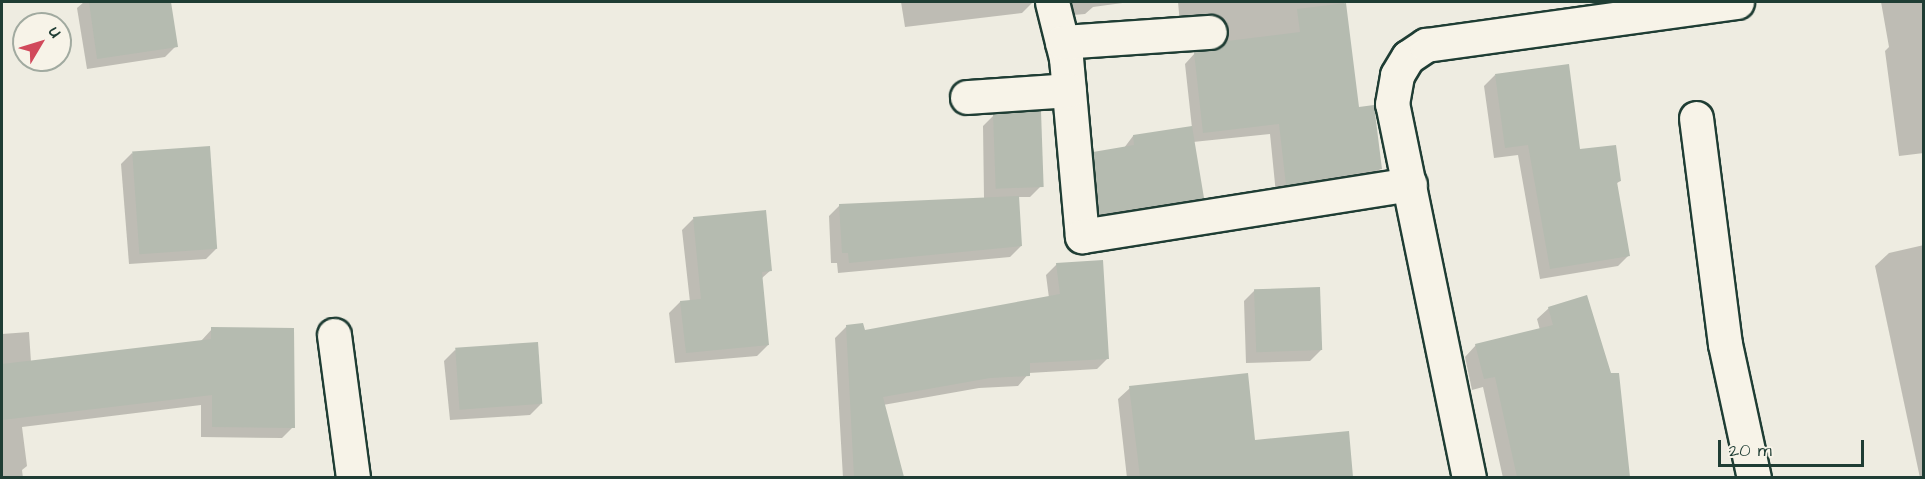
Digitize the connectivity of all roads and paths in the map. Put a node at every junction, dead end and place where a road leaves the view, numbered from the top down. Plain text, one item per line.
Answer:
1 (1052, 2) edge
2 (1737, 2) edge
3 (1210, 32) dead end
4 (1062, 42) junction
5 (1069, 90) junction
6 (967, 97) dead end
7 (1696, 118) dead end
8 (1410, 184) junction
9 (334, 335) dead end
10 (352, 477) edge
11 (1469, 477) edge
12 (1754, 477) edge

1 - 4 street
2 - 8 street
3 - 4 street
4 - 5 street
5 - 6 street
5 - 8 street
7 - 12 street
8 - 11 street
9 - 10 street

